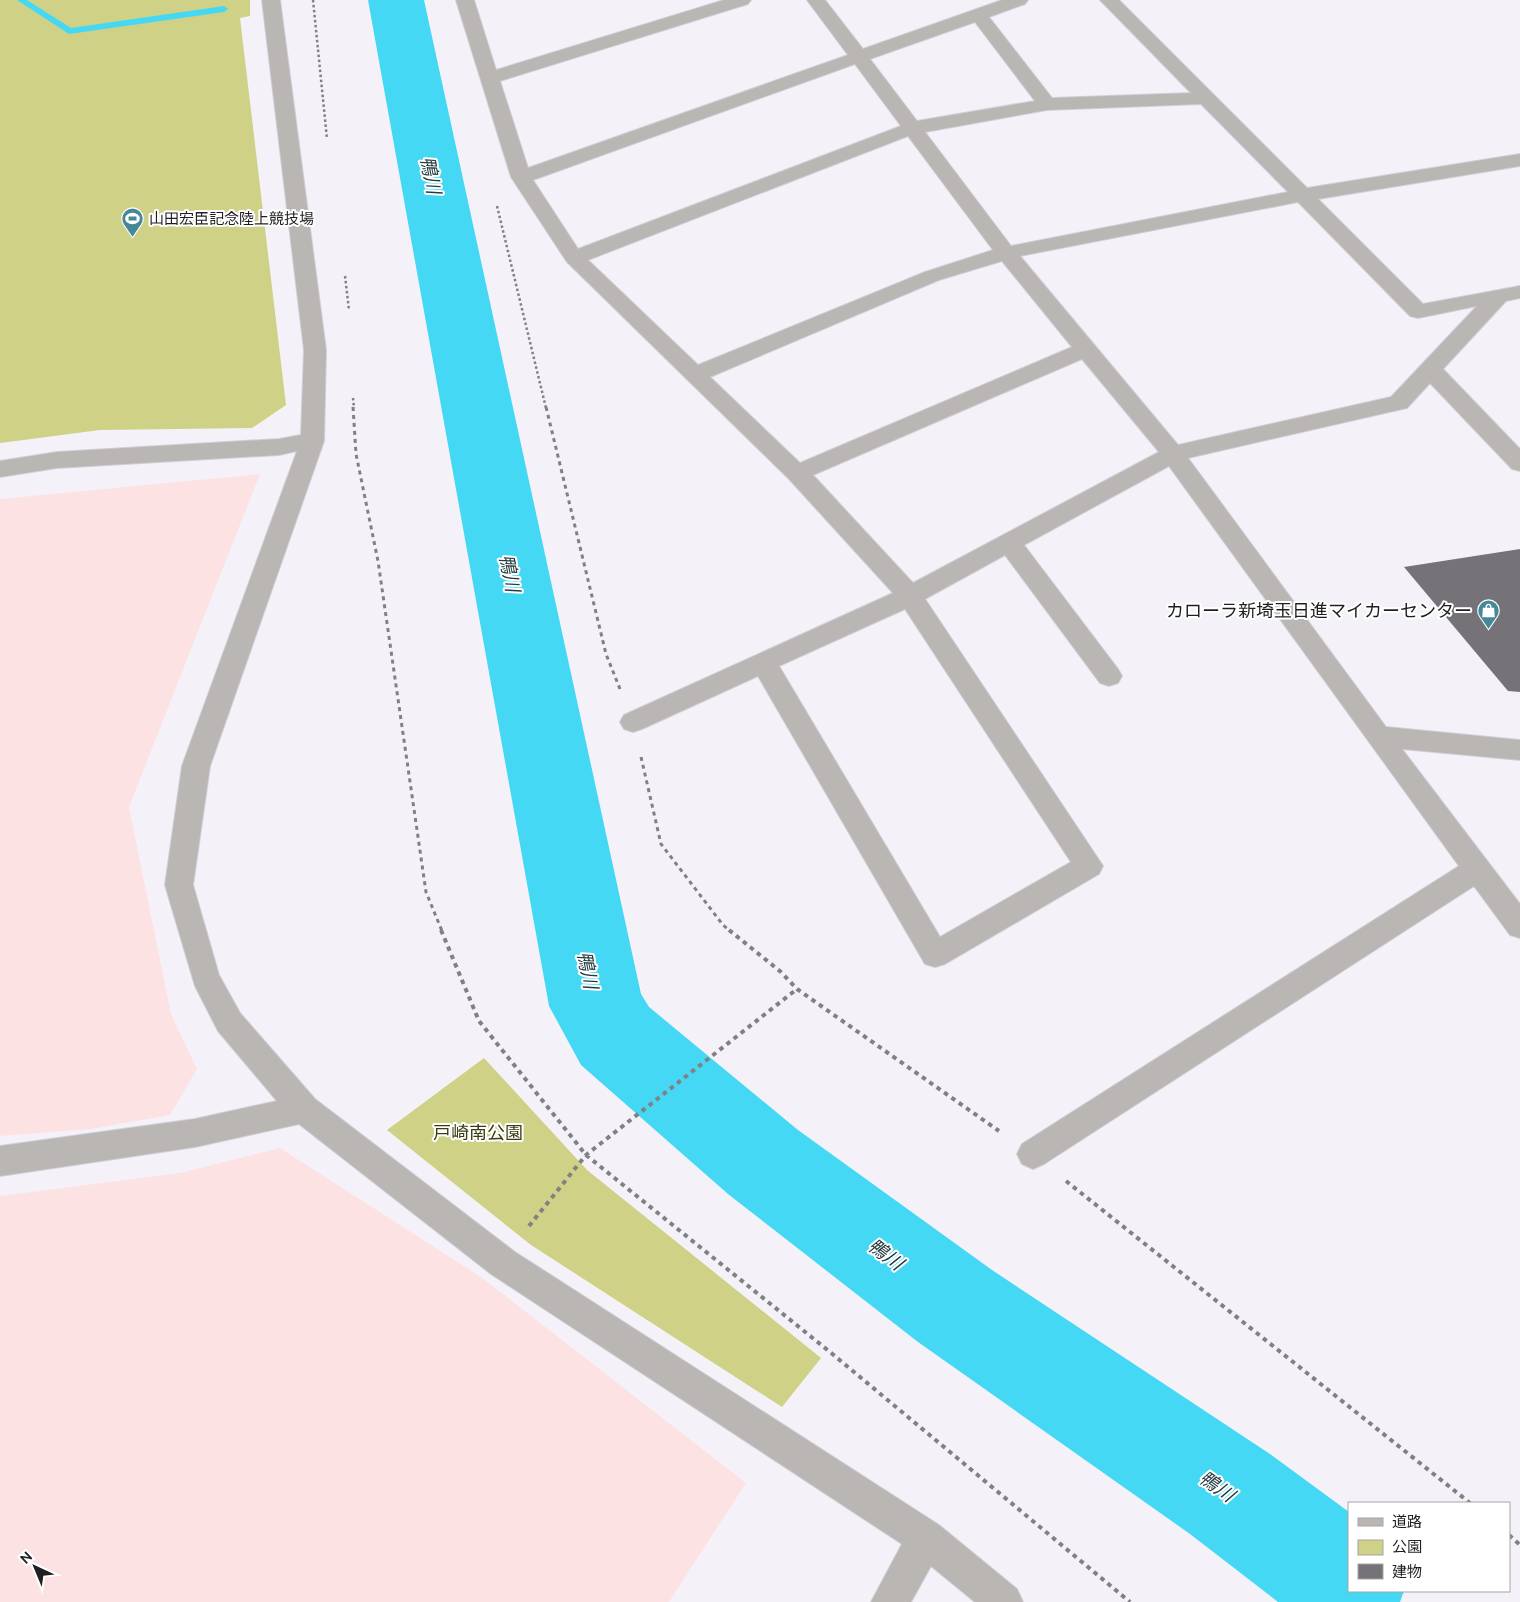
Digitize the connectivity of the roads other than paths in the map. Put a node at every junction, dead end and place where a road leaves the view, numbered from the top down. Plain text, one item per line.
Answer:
1 (271, 0) edge
2 (465, 0) edge
3 (742, 0) edge
4 (816, 0) edge
5 (1019, 0) edge
6 (1109, 0) edge
7 (978, 14) junction
8 (857, 56) junction
9 (490, 78) junction
10 (1206, 98) junction
11 (1047, 104) junction
12 (912, 128) junction
13 (1520, 160) edge
14 (521, 177) junction
15 (1303, 195) junction
16 (1006, 253) junction
17 (574, 258) junction
18 (1520, 292) edge
19 (1498, 296) junction
20 (1086, 349) junction
21 (1430, 369) junction
22 (694, 375) junction
23 (312, 441) junction
24 (1173, 454) junction
25 (1520, 463) edge
26 (0, 469) edge
27 (797, 473) junction
28 (1009, 543) junction
29 (910, 596) junction
30 (764, 663) junction
31 (1109, 676) dead end
32 (633, 722) dead end
33 (1378, 736) junction
34 (1520, 750) edge
35 (1476, 870) junction
36 (1520, 926) edge
37 (304, 1109) junction
38 (1033, 1154) dead end
39 (0, 1161) edge
40 (926, 1538) junction
41 (890, 1602) edge
42 (1004, 1602) edge

1 - 23 street
2 - 9 street
3 - 9 street
4 - 8 street
5 - 7 street
6 - 10 street
7 - 8 street
7 - 11 street
8 - 12 street
8 - 14 street
9 - 14 street
10 - 11 street
10 - 15 street
11 - 12 street
12 - 16 street
12 - 17 street
13 - 15 street
14 - 17 street
15 - 16 street
15 - 19 street
16 - 20 street
16 - 22 street
17 - 22 street
18 - 19 street
19 - 21 street
20 - 24 street
20 - 27 street
21 - 24 street
21 - 25 street
22 - 27 street
23 - 26 street
23 - 37 street
24 - 28 street
24 - 33 street
27 - 29 street
28 - 29 street
28 - 31 street
29 - 30 street
29 - 30 street
30 - 32 street
33 - 34 street
33 - 35 street
35 - 36 street
35 - 38 street
37 - 39 street
37 - 40 street
40 - 41 street
40 - 42 street

